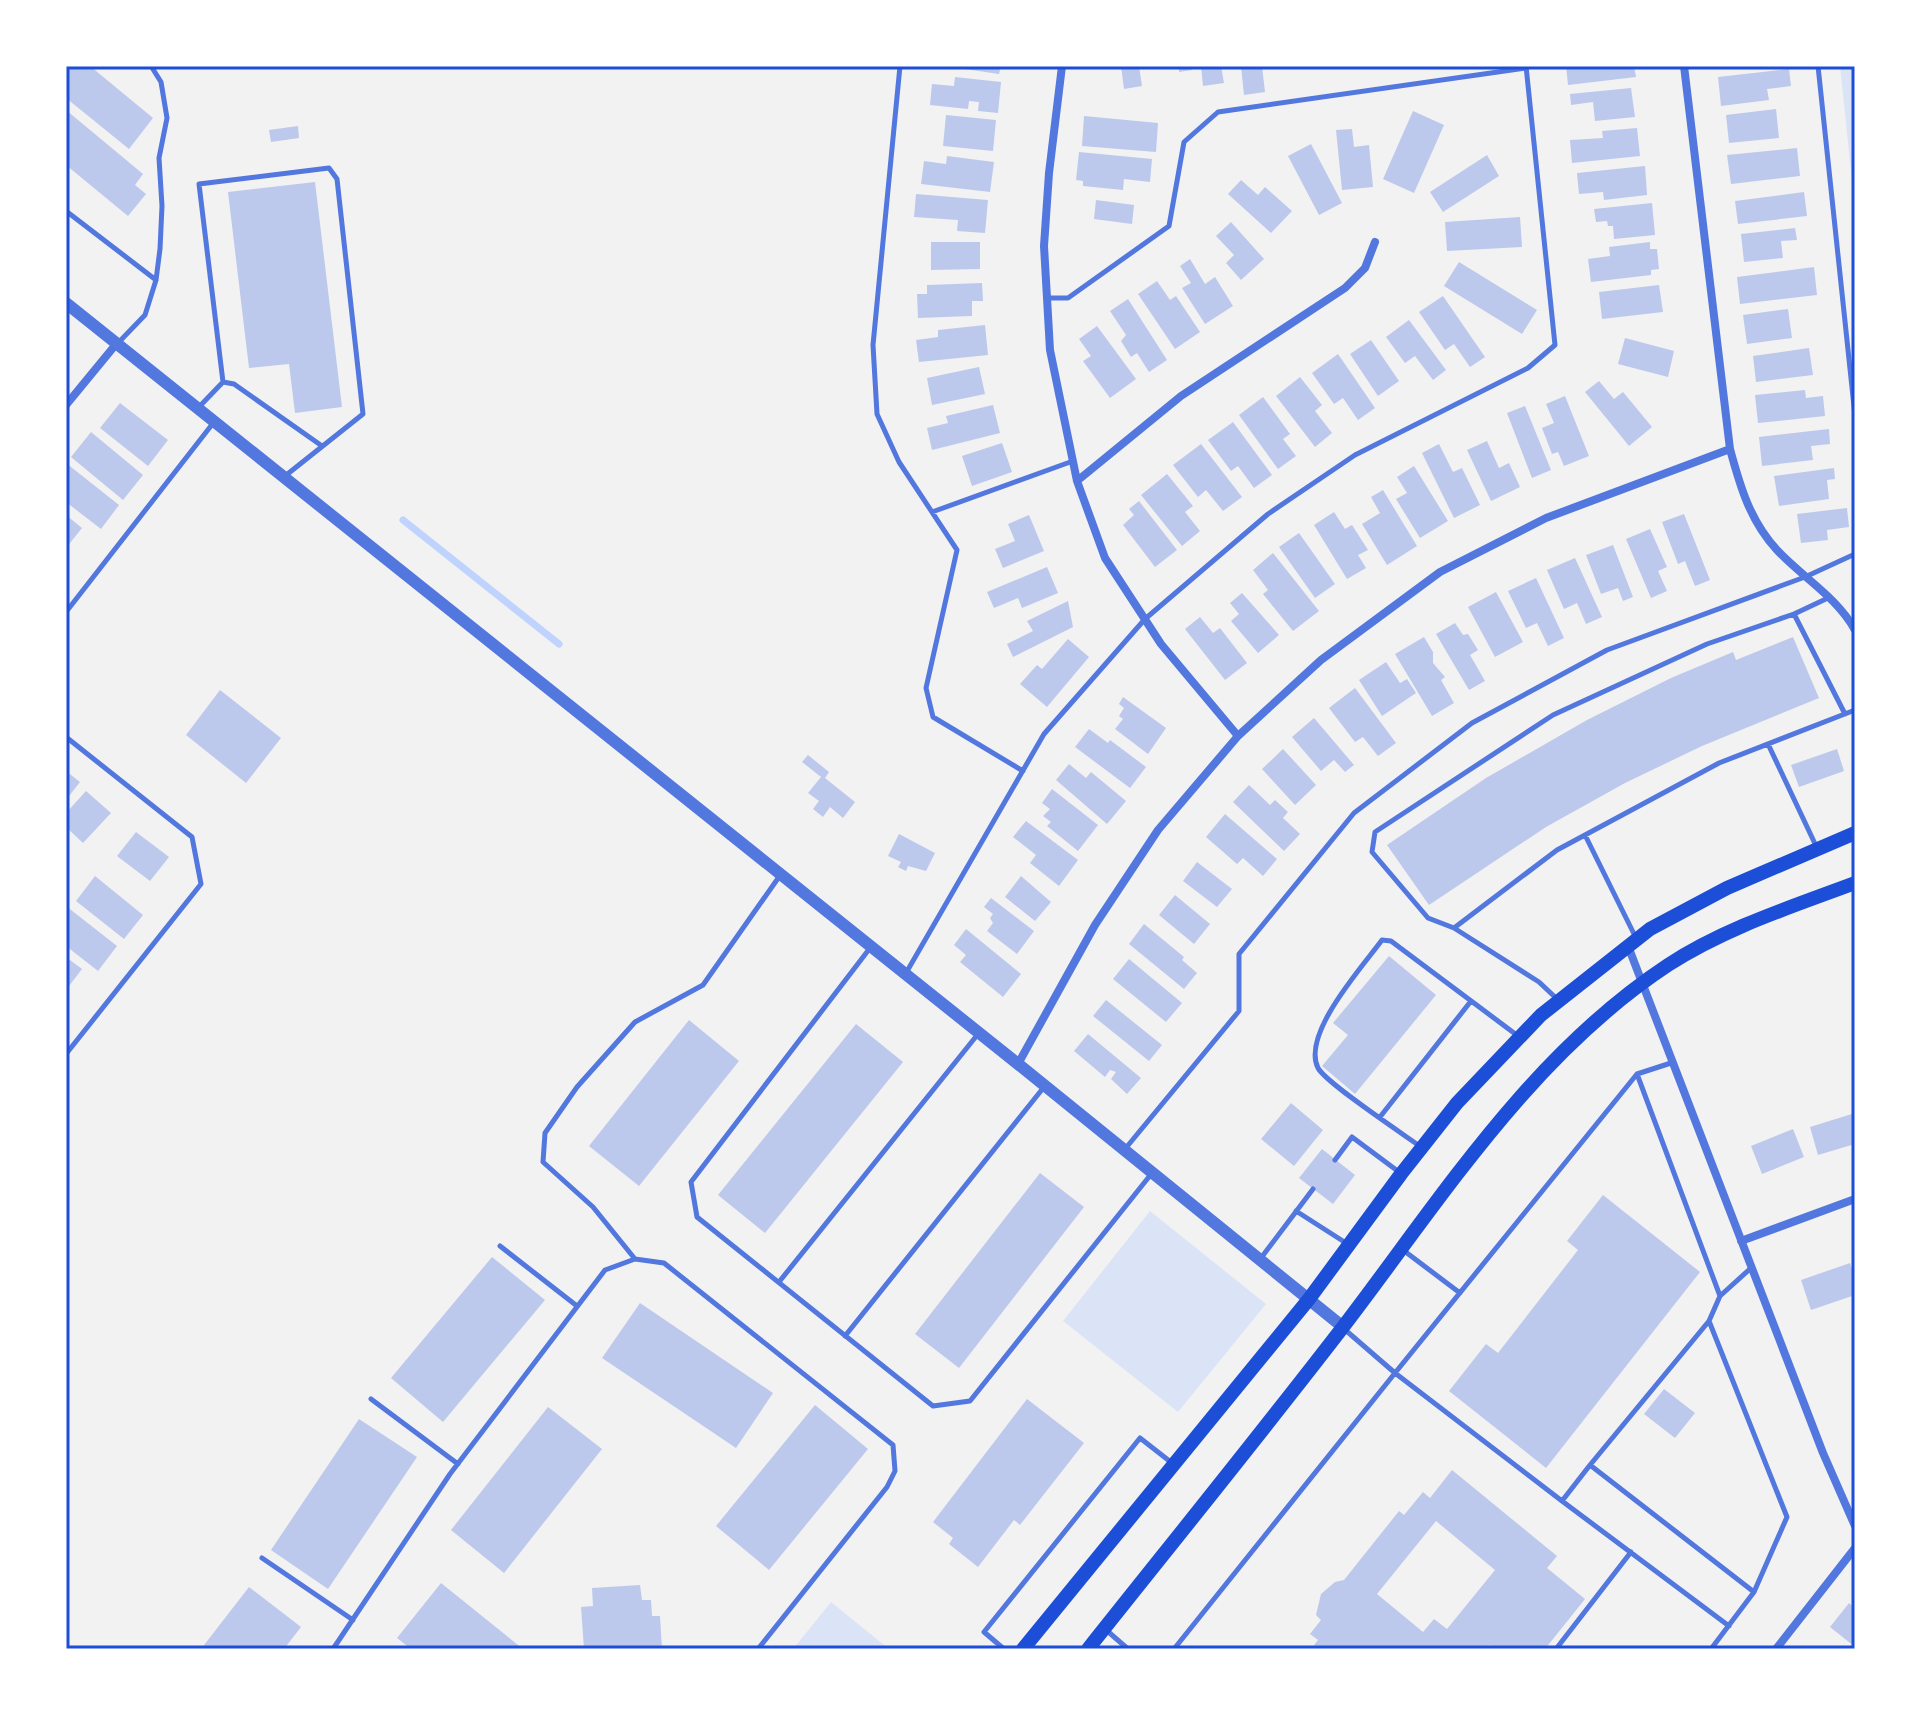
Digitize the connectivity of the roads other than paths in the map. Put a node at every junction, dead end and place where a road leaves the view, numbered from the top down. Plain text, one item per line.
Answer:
1 (151, 66) edge
2 (900, 66) edge
3 (1062, 66) edge
4 (1684, 66) edge
5 (1818, 66) edge
6 (1526, 67) edge
7 (66, 211) edge
8 (1375, 242) dead end
9 (156, 280) junction
10 (1047, 298) junction
11 (66, 303) edge
12 (117, 343) junction
13 (223, 382) junction
14 (66, 405) edge
15 (198, 408) junction
16 (1855, 416) edge
17 (214, 421) junction
18 (322, 446) junction
19 (1730, 449) junction
20 (1073, 461) junction
21 (284, 476) junction
22 (1077, 481) junction
23 (932, 512) junction
24 (1855, 554) edge
25 (1805, 577) junction
26 (1829, 597) junction
27 (66, 612) edge
28 (1794, 614) junction
29 (1145, 619) junction
30 (1855, 630) edge
31 (1855, 710) edge
32 (1845, 714) junction
33 (1238, 736) junction
34 (66, 737) edge
35 (1768, 744) junction
36 (1023, 771) junction
37 (1855, 833) edge
38 (1585, 835) junction
39 (1817, 849) junction
40 (781, 874) junction
41 (1855, 883) edge
42 (1454, 928) junction
43 (1632, 942) junction
44 (871, 947) junction
45 (905, 974) junction
46 (1643, 984) junction
47 (1471, 1001) junction
48 (1558, 1001) junction
49 (979, 1033) junction
50 (1520, 1037) junction
51 (66, 1054) edge
52 (1671, 1063) junction
53 (1018, 1064) junction
54 (1637, 1074) junction
55 (1045, 1086) junction
56 (1380, 1117) junction
57 (1422, 1147) junction
58 (1125, 1150) junction
59 (1335, 1160) dead end
60 (1153, 1172) junction
61 (1401, 1174) junction
62 (1313, 1189) dead end
63 (1855, 1199) edge
64 (1296, 1211) junction
65 (1741, 1241) junction
66 (1348, 1245) junction
67 (500, 1246) dead end
68 (1402, 1249) junction
69 (635, 1259) junction
70 (1260, 1259) junction
71 (1751, 1268) junction
72 (779, 1282) junction
73 (1460, 1293) junction
74 (1720, 1296) junction
75 (1309, 1299) junction
76 (577, 1306) junction
77 (1709, 1321) junction
78 (1343, 1327) junction
79 (845, 1336) junction
80 (1395, 1373) junction
81 (371, 1399) dead end
82 (458, 1464) junction
83 (1174, 1464) junction
84 (1590, 1465) junction
85 (1562, 1501) junction
86 (1855, 1526) edge
87 (1855, 1548) edge
88 (1631, 1552) junction
89 (262, 1558) dead end
90 (1754, 1592) junction
91 (353, 1620) junction
92 (1729, 1626) junction
93 (1104, 1629) junction
94 (333, 1649) edge
95 (758, 1649) edge
96 (1004, 1649) edge
97 (1023, 1649) edge
98 (1088, 1649) edge
99 (1128, 1649) edge
100 (1174, 1649) edge
101 (1556, 1649) edge
102 (1711, 1649) edge
103 (1776, 1649) edge

1 - 9 lane
2 - 23 lane
3 - 10 street
4 - 19 street
5 - 16 lane
6 - 10 lane
6 - 29 lane
7 - 9 lane
8 - 22 street
9 - 12 lane
10 - 20 street
11 - 12 street
12 - 14 street
12 - 15 street
13 - 15 lane
13 - 18 lane
13 - 18 lane
15 - 17 street
17 - 21 street
17 - 27 lane
18 - 21 lane
19 - 25 street
19 - 33 street
20 - 22 street
20 - 23 lane
21 - 40 street
22 - 29 street
23 - 36 lane
24 - 25 lane
25 - 26 street
25 - 58 lane
26 - 28 lane
26 - 30 street
28 - 32 lane
28 - 42 lane
29 - 33 street
29 - 36 lane
31 - 32 lane
32 - 35 lane
33 - 53 street
34 - 51 lane
35 - 38 lane
35 - 39 lane
36 - 45 lane
37 - 39 main road
38 - 42 lane
38 - 43 lane
39 - 43 main road
40 - 44 street
40 - 69 lane
41 - 46 main road
42 - 48 lane
43 - 46 street
43 - 48 main road
44 - 45 street
44 - 72 lane
45 - 49 street
46 - 52 street
46 - 68 main road
47 - 50 lane
47 - 56 lane
47 - 56 lane
48 - 50 main road
49 - 53 street
49 - 72 lane
50 - 57 main road
52 - 54 lane
52 - 65 street
53 - 55 street
54 - 73 lane
54 - 74 lane
55 - 58 street
55 - 79 lane
56 - 57 lane
57 - 61 main road
58 - 60 street
59 - 61 lane
60 - 70 street
60 - 79 lane
61 - 66 main road
62 - 64 lane
63 - 65 street
64 - 66 lane
64 - 70 lane
65 - 71 street
66 - 75 main road
67 - 76 lane
68 - 73 lane
68 - 78 main road
69 - 76 lane
69 - 95 lane
70 - 75 street
71 - 74 lane
71 - 86 street
72 - 79 lane
73 - 80 lane
74 - 77 lane
75 - 78 street
75 - 83 main road
76 - 82 lane
77 - 84 lane
77 - 90 lane
78 - 80 lane
78 - 93 main road
80 - 85 lane
80 - 100 lane
81 - 82 lane
82 - 91 lane
83 - 96 lane
83 - 97 main road
84 - 85 lane
84 - 90 lane
85 - 88 lane
87 - 103 street
88 - 92 lane
88 - 101 lane
89 - 91 lane
90 - 92 lane
91 - 94 lane
92 - 102 lane
93 - 98 main road
93 - 99 lane

